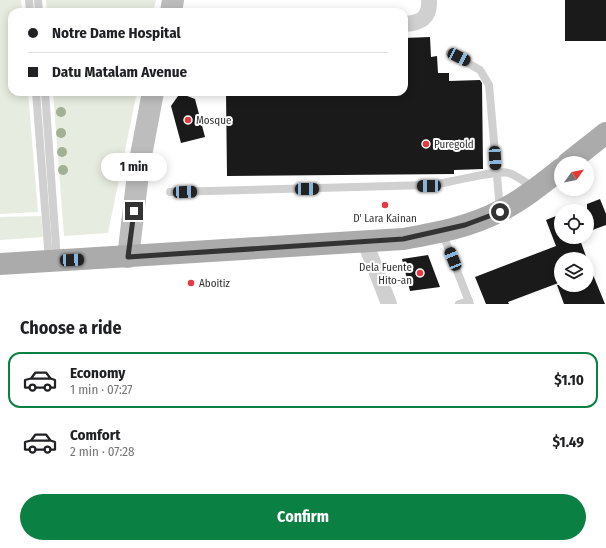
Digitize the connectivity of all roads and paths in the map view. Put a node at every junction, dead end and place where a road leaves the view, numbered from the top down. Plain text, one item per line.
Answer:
1 (429, 0) edge
2 (408, 24) edge
3 (450, 53) dead end
4 (36, 96) edge
5 (45, 96) edge
6 (152, 96) edge
7 (606, 133) edge
8 (577, 156) edge
9 (496, 173) junction
10 (554, 174) edge
11 (535, 189) junction
12 (170, 192) dead end
13 (500, 212) junction
14 (442, 232) junction
15 (365, 242) junction
16 (128, 257) junction
17 (53, 260) junction
18 (0, 264) edge
19 (469, 302) edge
20 (389, 304) edge
21 (459, 304) edge

1 - 2 street
3 - 9 lane
4 - 17 lane
5 - 17 lane
6 - 16 main road
7 - 8 main road
9 - 11 lane
9 - 12 lane
9 - 13 lane
10 - 11 main road
11 - 13 main road
13 - 14 main road
14 - 15 main road
14 - 19 lane
15 - 16 main road
15 - 20 street
16 - 17 main road
17 - 18 main road
19 - 21 lane

